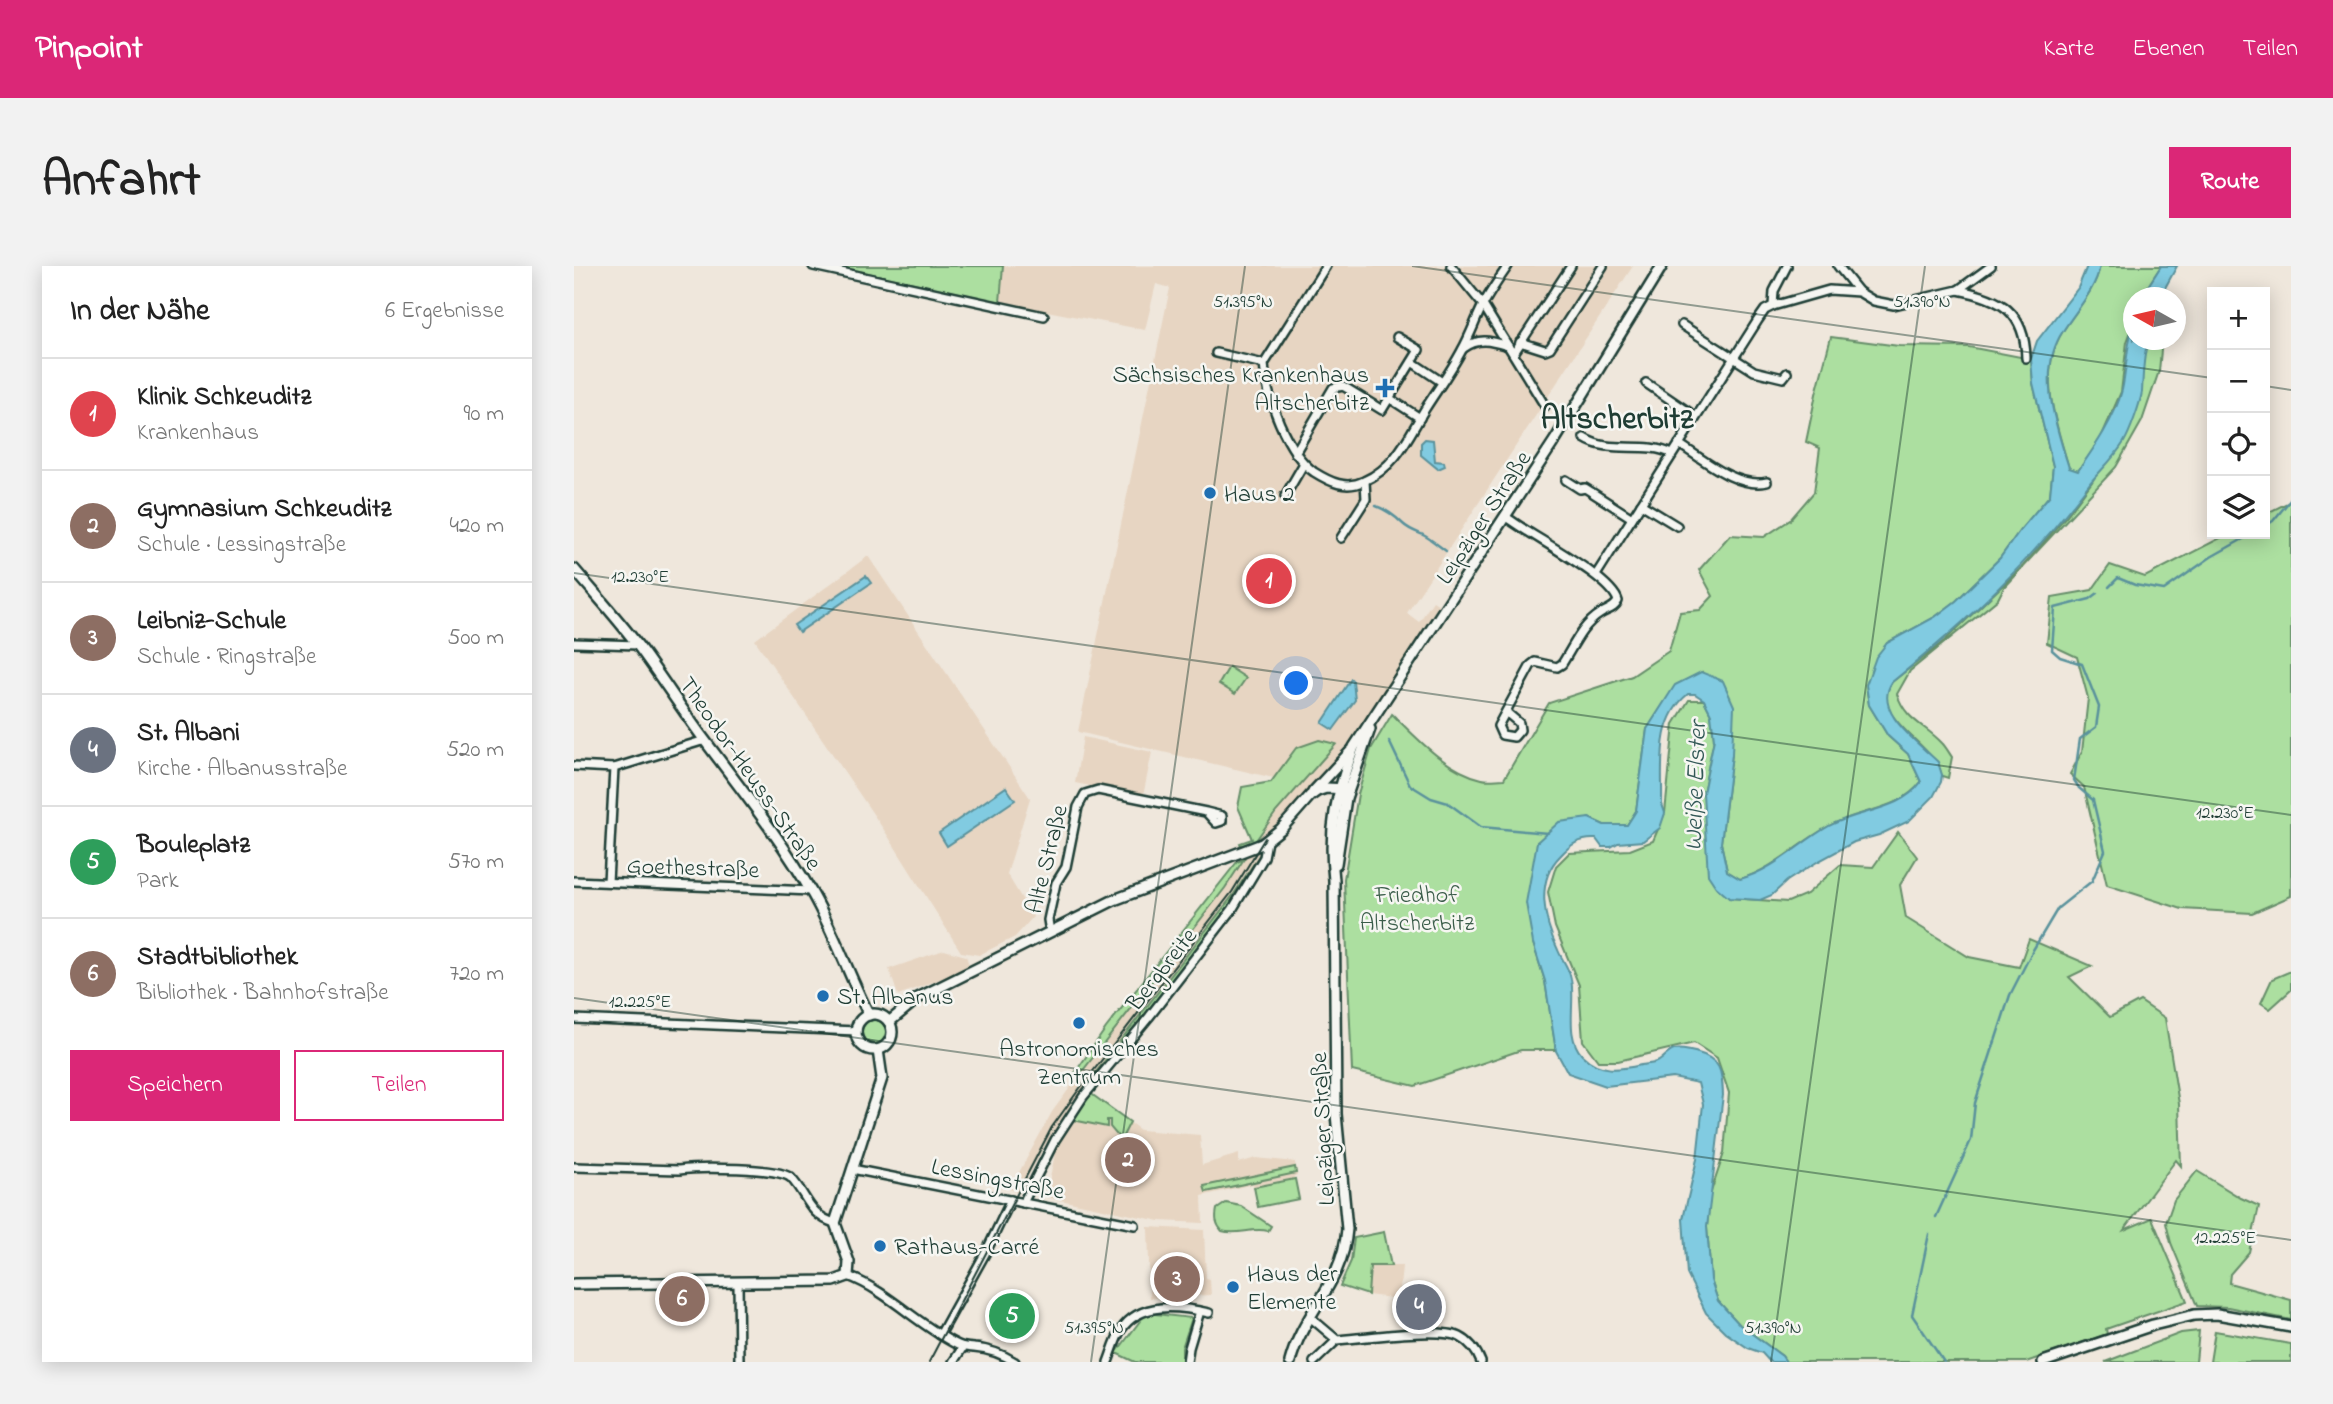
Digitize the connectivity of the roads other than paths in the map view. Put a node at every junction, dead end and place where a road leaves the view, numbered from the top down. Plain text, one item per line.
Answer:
1 (813, 266) edge
2 (1451, 266) edge
3 (1508, 266) edge
4 (1571, 266) edge
5 (1603, 266) edge
6 (1662, 266) edge
7 (1787, 266) edge
8 (1838, 266) edge
9 (1991, 266) edge
10 (1323, 267) edge
11 (1958, 290) junction
12 (1859, 292) junction
13 (1483, 305) junction
14 (1773, 306) junction
15 (1044, 316) dead end
16 (1682, 325) dead end
17 (1397, 337) dead end
18 (1520, 342) junction
19 (1508, 346) junction
20 (1463, 348) junction
21 (1216, 353) dead end
22 (1514, 353) junction
23 (1734, 357) junction
24 (2026, 358) dead end
25 (1412, 362) junction
26 (1264, 364) junction
27 (1787, 373) dead end
28 (1442, 382) junction
29 (1646, 383) dead end
30 (1389, 398) junction
31 (1545, 406) dead end
32 (1696, 417) junction
33 (1420, 418) junction
34 (1584, 438) dead end
35 (1679, 444) junction
36 (1295, 453) junction
37 (1672, 454) junction
38 (1303, 465) junction
39 (1566, 480) dead end
40 (1364, 481) junction
41 (1767, 482) dead end
42 (1285, 496) dead end
43 (1641, 504) junction
44 (1505, 516) junction
45 (1632, 518) junction
46 (1677, 526) dead end
47 (1341, 538) dead end
48 (574, 569) edge
49 (1595, 575) junction
50 (574, 643) edge
51 (638, 645) junction
52 (1506, 712) dead end
53 (1376, 715) junction
54 (705, 740) junction
55 (1354, 747) junction
56 (574, 766) edge
57 (614, 768) junction
58 (1329, 773) junction
59 (1348, 775) junction
60 (1344, 789) junction
61 (1310, 796) junction
62 (1206, 812) dead end
63 (1267, 841) junction
64 (1334, 880) junction
65 (574, 881) edge
66 (608, 882) junction
67 (811, 891) junction
68 (1050, 932) junction
69 (869, 1015) junction
70 (574, 1019) edge
71 (889, 1022) junction
72 (857, 1031) junction
73 (878, 1050) junction
74 (574, 1167) edge
75 (852, 1169) junction
76 (1011, 1200) junction
77 (1023, 1203) junction
78 (835, 1223) junction
79 (1135, 1225) dead end
80 (848, 1276) junction
81 (738, 1283) junction
82 (574, 1284) edge
83 (1200, 1311) junction
84 (1209, 1313) dead end
85 (1310, 1317) junction
86 (2291, 1327) edge
87 (940, 1335) junction
88 (1337, 1340) junction
89 (962, 1347) junction
90 (739, 1362) edge
91 (953, 1362) edge
92 (1015, 1362) edge
93 (1108, 1362) edge
94 (1188, 1362) edge
95 (1290, 1362) edge
96 (1314, 1362) edge
97 (1481, 1362) edge
98 (2043, 1362) edge

1 - 15 street
2 - 13 street
3 - 13 street
4 - 18 street
5 - 18 street
6 - 44 street, Leipziger Straße
7 - 14 street
8 - 12 street
9 - 11 street
10 - 26 street
11 - 12 street
11 - 24 street
12 - 14 street
13 - 19 street
13 - 20 street
14 - 23 street
16 - 23 street
17 - 25 street
18 - 22 street
19 - 20 street
19 - 22 street
20 - 28 street
21 - 26 street
22 - 31 street
23 - 27 street
23 - 32 street
25 - 28 street
25 - 30 street
26 - 36 street
28 - 33 street
29 - 32 street
30 - 33 street
30 - 36 street
32 - 35 street
33 - 40 street
34 - 37 street
35 - 37 street
35 - 41 street
36 - 38 street
37 - 43 street
38 - 40 street
38 - 42 street
39 - 45 street
40 - 47 street
43 - 45 street
43 - 46 street
44 - 49 street
44 - 53 street, Leipziger Straße
45 - 49 street
48 - 51 street, Theodor-Heuss-Straße
49 - 52 street
50 - 51 street
51 - 54 street, Theodor-Heuss-Straße
53 - 55 street, Leipziger Straße
53 - 59 street, Leipziger Straße
54 - 57 street
54 - 67 street, Theodor-Heuss-Straße
55 - 58 street, Leipziger Straße
55 - 59 street, Leipziger Straße
56 - 57 street
57 - 66 street
58 - 59 street
58 - 61 street, Leipziger Straße
59 - 60 street, Leipziger Straße
60 - 61 street
60 - 64 street, Leipziger Straße
60 - 64 street, Leipziger Straße
61 - 63 street, Bergbreite
62 - 68 street, Alte Straße
63 - 68 street, Alte Straße
63 - 77 street, Bergbreite
64 - 85 street, Leipziger Straße
65 - 66 street, Goethestraße
66 - 67 street, Goethestraße
67 - 69 street, Theodor-Heuss-Straße
68 - 71 street, Alte Straße
69 - 71 street
69 - 72 street
70 - 72 street
71 - 73 street
72 - 73 street
73 - 75 street
74 - 78 street
75 - 76 street, Lessingstraße
75 - 78 street
76 - 77 street, Lessingstraße
76 - 87 street
77 - 79 street, Lessingstraße
78 - 80 street
80 - 81 street
80 - 87 street
81 - 82 street
81 - 90 street
83 - 84 street
83 - 93 street
83 - 94 street
85 - 88 street
85 - 95 street, Leipziger Straße
86 - 98 street
87 - 89 street
88 - 96 street
88 - 97 street
89 - 91 street
89 - 92 street

